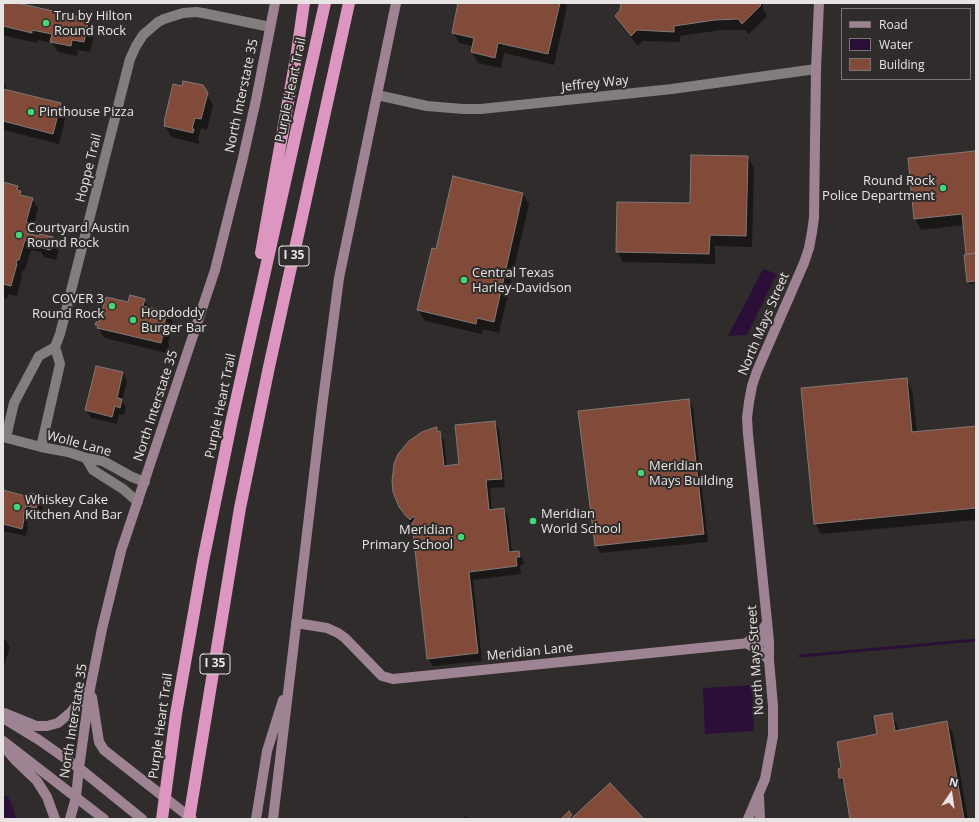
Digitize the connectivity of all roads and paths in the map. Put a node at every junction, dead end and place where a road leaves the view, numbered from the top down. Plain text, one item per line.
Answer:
1 (276, 3) edge
2 (304, 3) edge
3 (325, 3) edge
4 (349, 3) edge
5 (396, 3) edge
6 (819, 3) edge
7 (270, 27) junction
8 (816, 69) junction
9 (377, 95) junction
10 (55, 347) junction
11 (242, 377) junction
12 (4, 437) edge
13 (41, 447) junction
14 (86, 458) junction
15 (145, 482) junction
16 (138, 502) junction
17 (298, 606) junction
18 (767, 622) junction
19 (296, 623) junction
20 (313, 626) junction
21 (769, 641) junction
22 (746, 643) junction
23 (769, 660) junction
24 (290, 674) junction
25 (90, 689) junction
26 (3, 712) edge
27 (3, 718) edge
28 (3, 741) edge
29 (3, 745) edge
30 (172, 749) junction
31 (79, 768) junction
32 (759, 795) junction
33 (76, 797) junction
34 (55, 819) edge
35 (70, 819) edge
36 (104, 819) edge
37 (142, 819) edge
38 (158, 819) edge
39 (162, 819) edge
40 (189, 819) edge
41 (192, 819) edge
42 (256, 819) edge
43 (274, 819) edge
44 (748, 819) edge
45 (760, 819) edge

1 - 7 main road, North Interstate 35
2 - 11 highway
3 - 11 highway, Purple Heart Trail / I 35
4 - 40 highway, I 35
5 - 9 main road
6 - 8 main road, North Mays Street
7 - 10 street, Hoppe Trail
7 - 15 main road, North Interstate 35
8 - 9 street, Jeffrey Way
8 - 18 main road, North Mays Street
9 - 17 main road
10 - 12 street
10 - 13 street
11 - 30 highway, Purple Heart Trail / I 35
12 - 13 street, Wolle Lane
13 - 14 street, Wolle Lane
14 - 15 street, Wolle Lane
14 - 16 street
15 - 16 main road, North Interstate 35
16 - 25 main road, North Interstate 35
17 - 19 main road
17 - 20 main road
18 - 21 main road, North Mays Street
18 - 22 main road
19 - 20 main road, Meridian Lane
19 - 24 main road
20 - 22 main road, Meridian Lane
21 - 22 main road, Meridian Lane
21 - 23 main road, North Mays Street
22 - 23 main road
23 - 32 main road, North Mays Street
24 - 42 main road
24 - 43 main road
25 - 26 main road
25 - 31 main road, North Interstate 35
25 - 41 main road
27 - 31 main road
28 - 33 main road
29 - 34 main road
30 - 38 highway
30 - 39 highway, Purple Heart Trail / I 35
31 - 33 main road, North Interstate 35
31 - 37 main road
32 - 44 main road, North Mays Street
32 - 45 main road
33 - 35 main road, North Interstate 35
33 - 36 main road

